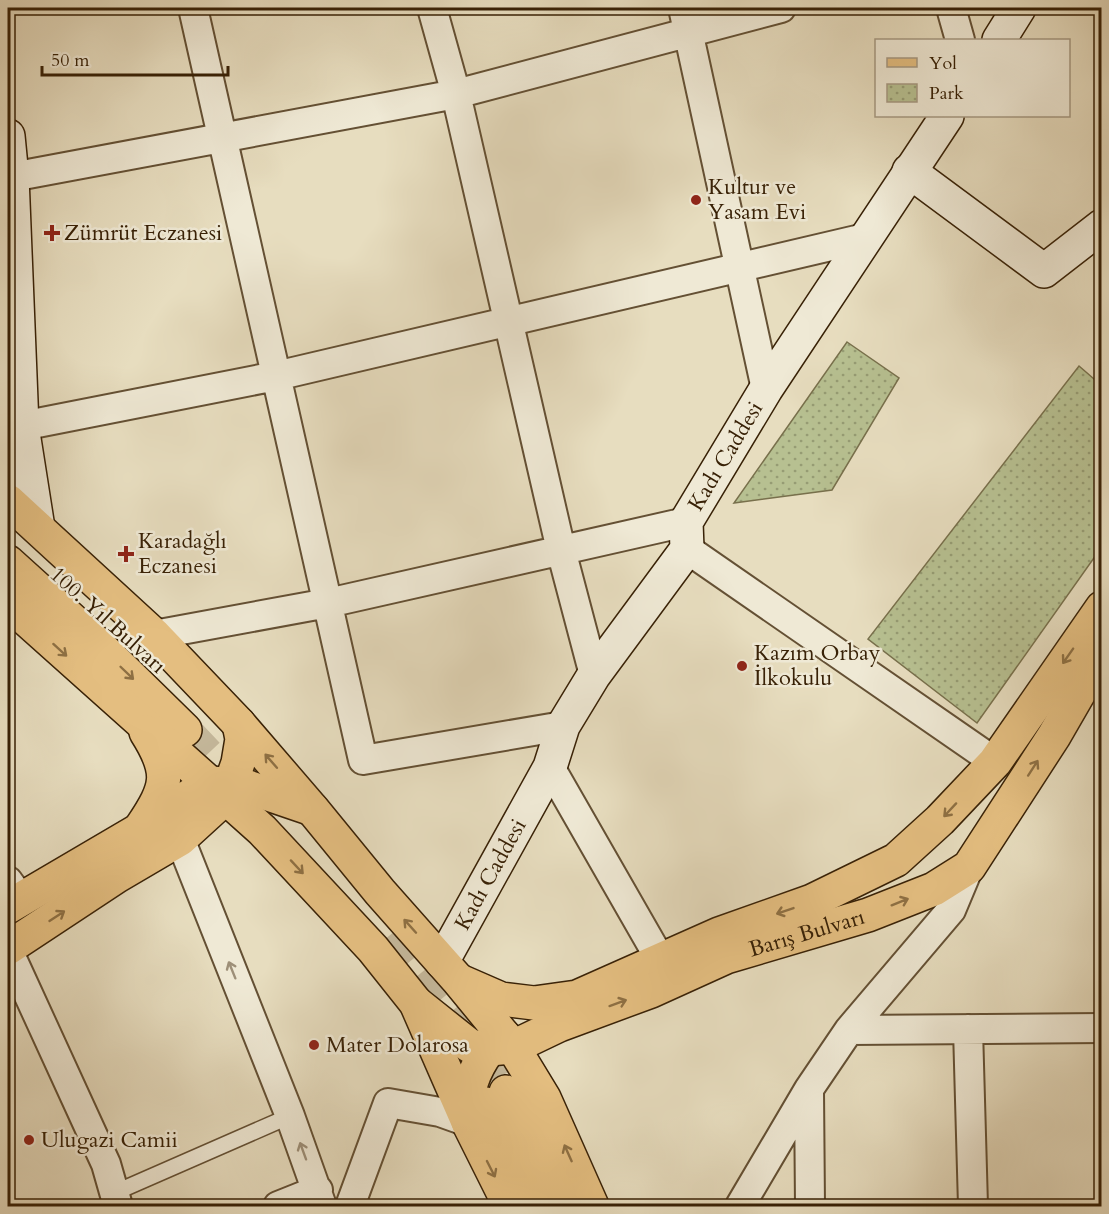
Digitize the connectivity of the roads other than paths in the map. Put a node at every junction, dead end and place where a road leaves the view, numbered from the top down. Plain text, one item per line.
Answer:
1 (193, 8) edge
2 (432, 8) edge
3 (781, 8) edge
4 (951, 8) edge
5 (1019, 8) edge
6 (686, 20) edge
7 (960, 39) edge
8 (1000, 39) edge
9 (456, 94) junction
10 (946, 117) edge
11 (8, 136) edge
12 (223, 139) junction
13 (909, 171) junction
14 (12, 177) junction
15 (1101, 226) edge
16 (865, 238) junction
17 (740, 267) junction
18 (12, 316) edge
19 (507, 322) junction
20 (276, 376) junction
21 (766, 389) junction
22 (22, 426) junction
23 (8, 501) edge
24 (23, 529) edge
25 (686, 536) junction
26 (561, 550) junction
27 (8, 562) edge
28 (8, 603) edge
29 (328, 603) junction
30 (1101, 608) edge
31 (154, 635) junction
32 (1101, 653) edge
33 (594, 675) junction
34 (137, 718) junction
35 (239, 724) junction
36 (563, 726) junction
37 (995, 762) junction
38 (550, 767) junction
39 (222, 788) junction
40 (313, 810) junction
41 (139, 830) junction
42 (265, 833) junction
43 (180, 839) junction
44 (969, 867) junction
45 (12, 895) edge
46 (8, 949) edge
47 (660, 959) junction
48 (450, 971) junction
49 (577, 997) junction
50 (416, 1003) junction
51 (559, 1025) junction
52 (1101, 1028) edge
53 (968, 1029) junction
54 (849, 1030) junction
55 (502, 1044) junction
56 (809, 1089) junction
57 (544, 1098) junction
58 (487, 1106) junction
59 (290, 1116) junction
60 (320, 1198) edge
61 (116, 1200) edge
62 (278, 1206) edge
63 (350, 1206) edge
64 (510, 1206) edge
65 (536, 1206) edge
66 (566, 1206) edge
67 (592, 1206) edge
68 (740, 1206) edge
69 (810, 1206) edge
70 (973, 1206) edge

1 - 12 street
2 - 9 street
3 - 6 street
4 - 7 street
5 - 8 street
6 - 9 street
6 - 17 street
9 - 12 street
9 - 19 street
10 - 13 street, Kadı Caddesi
11 - 14 street
12 - 14 street
12 - 20 street
13 - 15 street
13 - 16 street, Kadı Caddesi
14 - 18 street
16 - 17 street
16 - 21 street, Kadı Caddesi
17 - 19 street
17 - 21 street
18 - 22 street
19 - 20 street
19 - 26 street
20 - 22 street
20 - 29 street
21 - 25 street, Kadı Caddesi
22 - 24 street
23 - 24 main road
27 -> 24 main road, 100. Yıl Bulvarı
24 - 31 main road
25 - 26 street
25 - 33 street, Kadı Caddesi
25 - 37 street
26 - 29 street
26 - 33 street
28 -> 34 main road
29 - 31 street
29 - 36 street
30 -> 37 main road, Barış Bulvarı
31 - 35 main road
44 -> 32 main road, Barış Bulvarı
33 - 36 street, Kadı Caddesi
34 - 39 main road
34 - 41 main road
35 - 39 main road
40 -> 35 main road
36 - 38 street, Kadı Caddesi
37 -> 47 main road, Barış Bulvarı
38 - 47 street
38 - 48 street, Kadı Caddesi
39 - 40 main road
39 - 41 main road
39 - 42 main road
39 - 43 main road
48 -> 40 main road
41 - 45 main road
42 - 43 main road
42 -> 50 main road
46 -> 43 main road
59 -> 43 street
51 -> 44 main road, Barış Bulvarı
44 - 54 street
46 - 61 street
47 - 49 main road, Barış Bulvarı
48 - 49 main road, Barış Bulvarı
48 - 55 main road
49 - 55 main road
50 - 55 main road
50 - 58 main road
51 - 55 main road, Barış Bulvarı
51 - 57 main road
52 - 53 street
53 - 54 street
53 - 70 street
54 - 56 street
55 - 57 main road
55 - 58 main road
56 - 68 street
56 - 69 street
67 -> 57 main road
58 - 63 street
58 -> 64 main road
58 - 65 main road
58 - 66 main road
60 -> 59 street
59 - 61 lane
60 - 62 street

